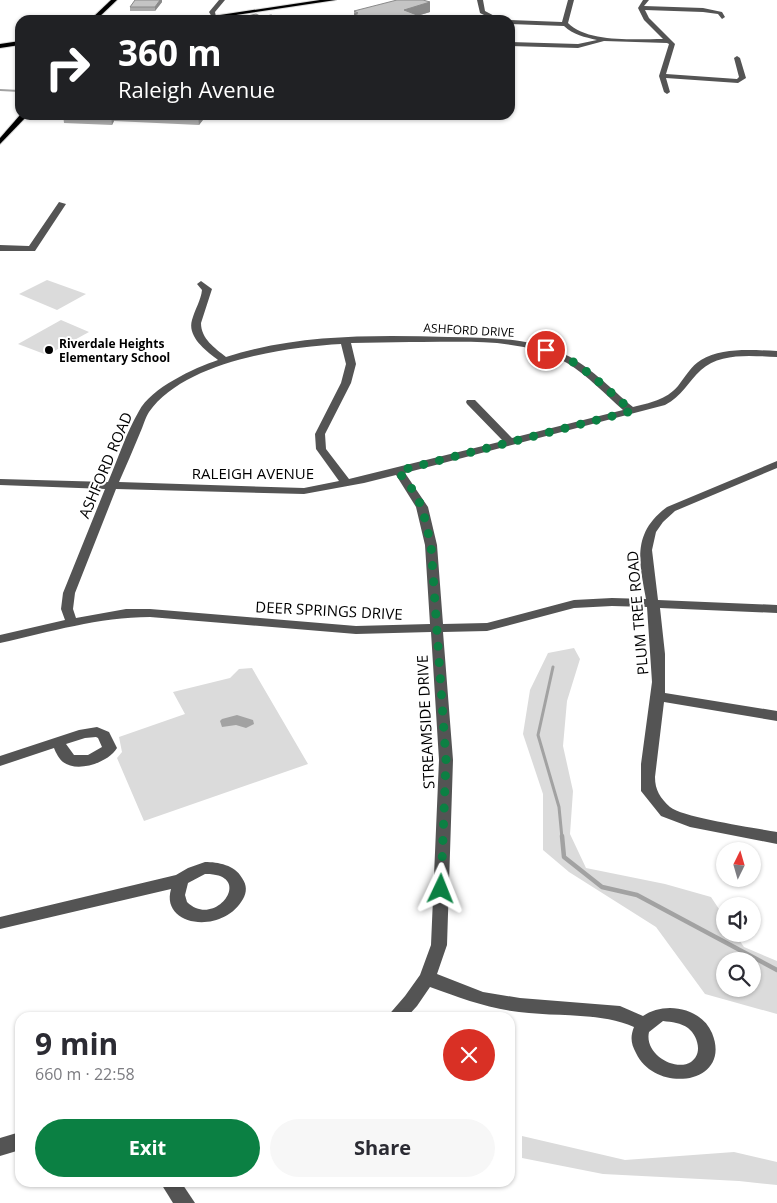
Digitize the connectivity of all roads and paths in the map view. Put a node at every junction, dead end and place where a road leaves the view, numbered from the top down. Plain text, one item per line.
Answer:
1 (222, 0) edge
2 (333, 0) edge
3 (480, 0) edge
4 (571, 0) edge
5 (646, 0) edge
6 (112, 3) edge
7 (641, 8) junction
8 (98, 15) edge
9 (107, 15) edge
10 (214, 15) edge
11 (221, 15) edge
12 (489, 15) edge
13 (722, 17) dead end
14 (515, 22) edge
15 (565, 24) junction
16 (602, 39) junction
17 (669, 41) junction
18 (15, 44) edge
19 (515, 44) edge
20 (0, 46) edge
21 (737, 58) dead end
22 (662, 76) junction
23 (667, 92) dead end
24 (20, 120) edge
25 (0, 142) edge
26 (62, 204) dead end
27 (0, 248) edge
28 (201, 284) dead end
29 (345, 340) junction
30 (777, 354) edge
31 (226, 362) junction
32 (471, 402) dead end
33 (632, 411) junction
34 (510, 442) junction
35 (777, 464) edge
36 (764, 470) junction
37 (398, 471) junction
38 (777, 476) edge
39 (0, 482) edge
40 (346, 484) junction
41 (114, 485) junction
42 (653, 604) junction
43 (777, 609) edge
44 (72, 623) junction
45 (436, 630) junction
46 (0, 639) edge
47 (657, 696) junction
48 (777, 716) edge
49 (58, 742) dead end
50 (0, 761) edge
51 (777, 838) edge
52 (181, 880) dead end
53 (0, 923) edge
54 (427, 978) junction
55 (400, 1012) edge
56 (644, 1024) dead end
57 (15, 1142) edge
58 (0, 1147) edge
59 (173, 1187) edge
60 (185, 1203) edge

1 - 10 street
2 - 11 main road
3 - 12 street
4 - 15 street
5 - 7 street
6 - 8 main road
6 - 9 main road
7 - 13 street
7 - 17 street
14 - 15 street
15 - 16 street
16 - 17 street
16 - 19 street
17 - 22 street
18 - 20 main road
21 - 22 street
22 - 23 street
24 - 25 main road
26 - 27 street
28 - 31 street
29 - 31 street, ASHFORD ROAD
29 - 33 street, ASHFORD DRIVE
29 - 40 street
30 - 33 street, RALEIGH AVENUE
31 - 41 street, ASHFORD ROAD
32 - 34 street
33 - 34 street, RALEIGH AVENUE
34 - 37 street, RALEIGH AVENUE
35 - 36 street, PLUM TREE ROAD
36 - 38 street
36 - 42 street, PLUM TREE ROAD
37 - 40 street, RALEIGH AVENUE
37 - 45 street, STREAMSIDE DRIVE
39 - 41 street, RALEIGH AVENUE
40 - 41 street, RALEIGH AVENUE
41 - 44 street, ASHFORD ROAD
42 - 43 street, DEER SPRINGS DRIVE
42 - 45 street, DEER SPRINGS DRIVE
42 - 47 street, PLUM TREE ROAD
44 - 45 street, DEER SPRINGS DRIVE
44 - 46 street, DEER SPRINGS DRIVE
45 - 54 street, STREAMSIDE DRIVE
47 - 48 street
47 - 51 street, PLUM TREE ROAD
49 - 50 street
52 - 53 street
54 - 55 street, STREAMSIDE DRIVE
54 - 56 street
57 - 58 street
59 - 60 street

